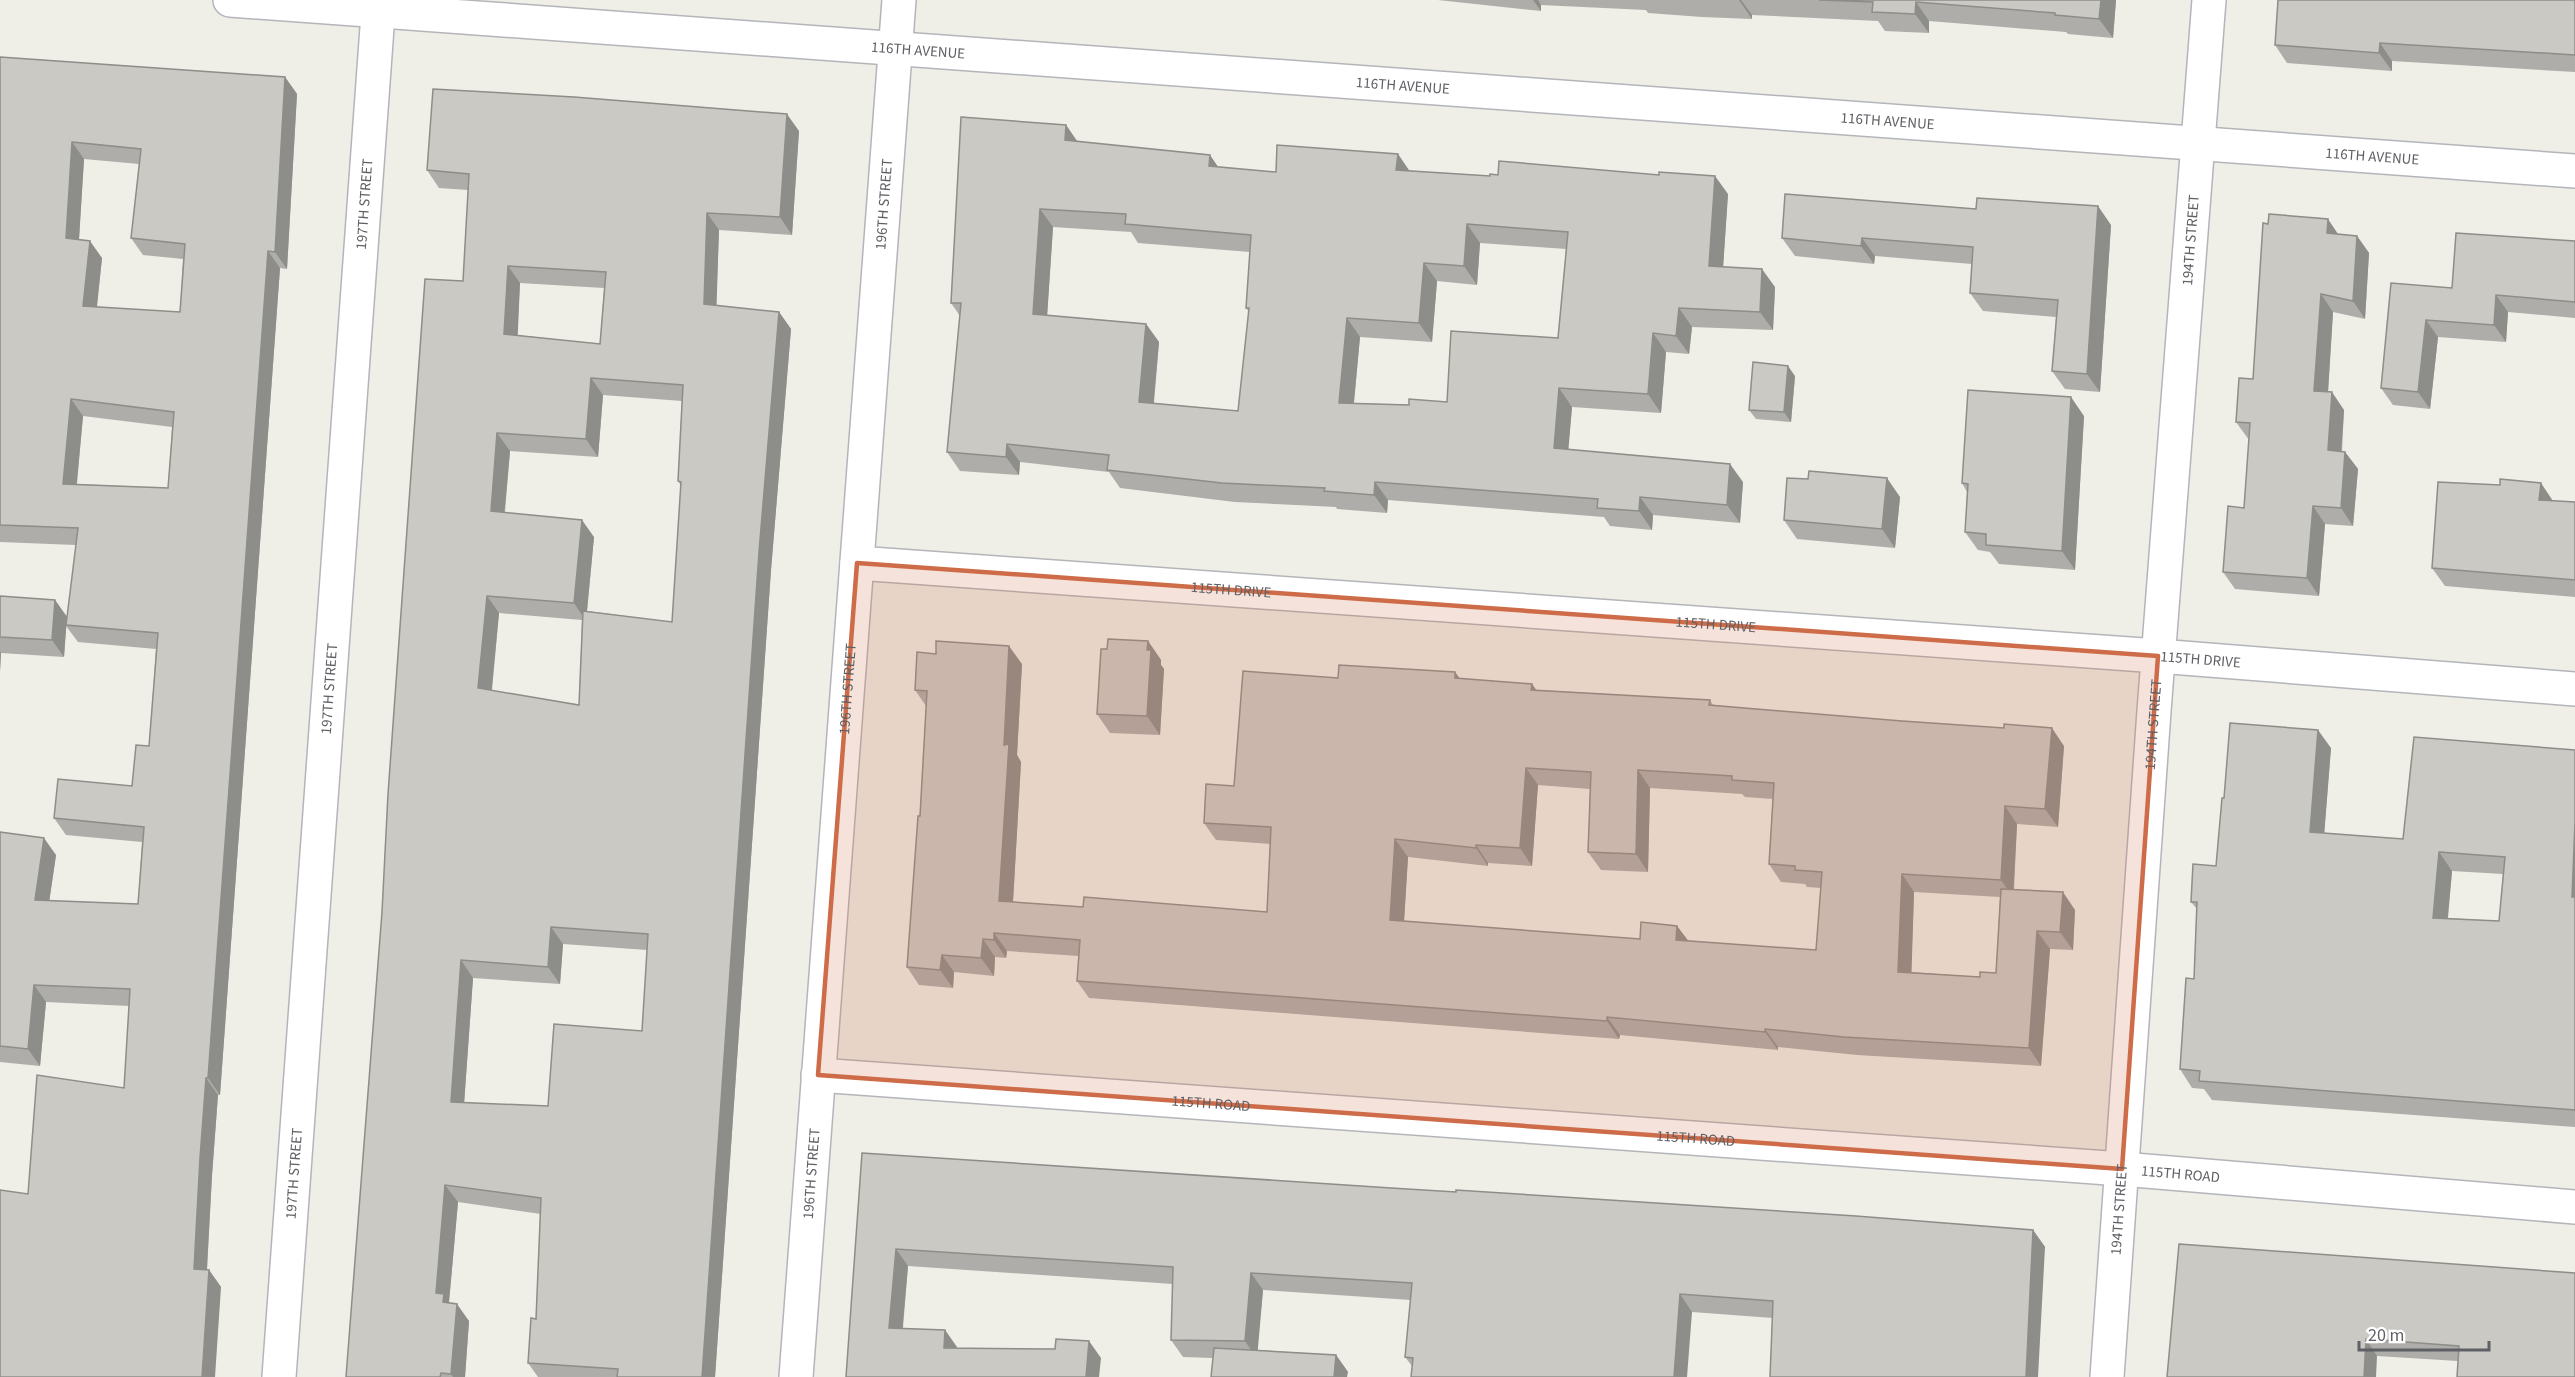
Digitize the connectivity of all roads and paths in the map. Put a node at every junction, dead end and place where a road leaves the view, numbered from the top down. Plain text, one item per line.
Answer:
1 (230, 0) edge
2 (899, 0) edge
3 (2209, 0) edge
4 (379, 5) edge
5 (894, 48) junction
6 (2198, 142) junction
7 (2575, 171) edge
8 (857, 563) junction
9 (2158, 656) junction
10 (2575, 689) edge
11 (818, 1076) junction
12 (2122, 1169) junction
13 (2575, 1207) edge
14 (279, 1377) edge
15 (796, 1377) edge
16 (2107, 1377) edge

1 - 4 street, 116TH AVENUE
2 - 5 street, 196TH STREET
3 - 6 street, 194TH STREET
4 - 5 street, 116TH AVENUE
4 - 14 street, 197TH STREET
5 - 6 street, 116TH AVENUE
5 - 8 street, 196TH STREET
6 - 7 street, 116TH AVENUE
6 - 9 street, 194TH STREET
8 - 9 street, 115TH DRIVE
8 - 11 street, 196TH STREET
9 - 10 street, 115TH DRIVE
9 - 12 street, 194TH STREET
11 - 12 street, 115TH ROAD
11 - 15 street, 196TH STREET
12 - 13 street, 115TH ROAD
12 - 16 street, 194TH STREET

